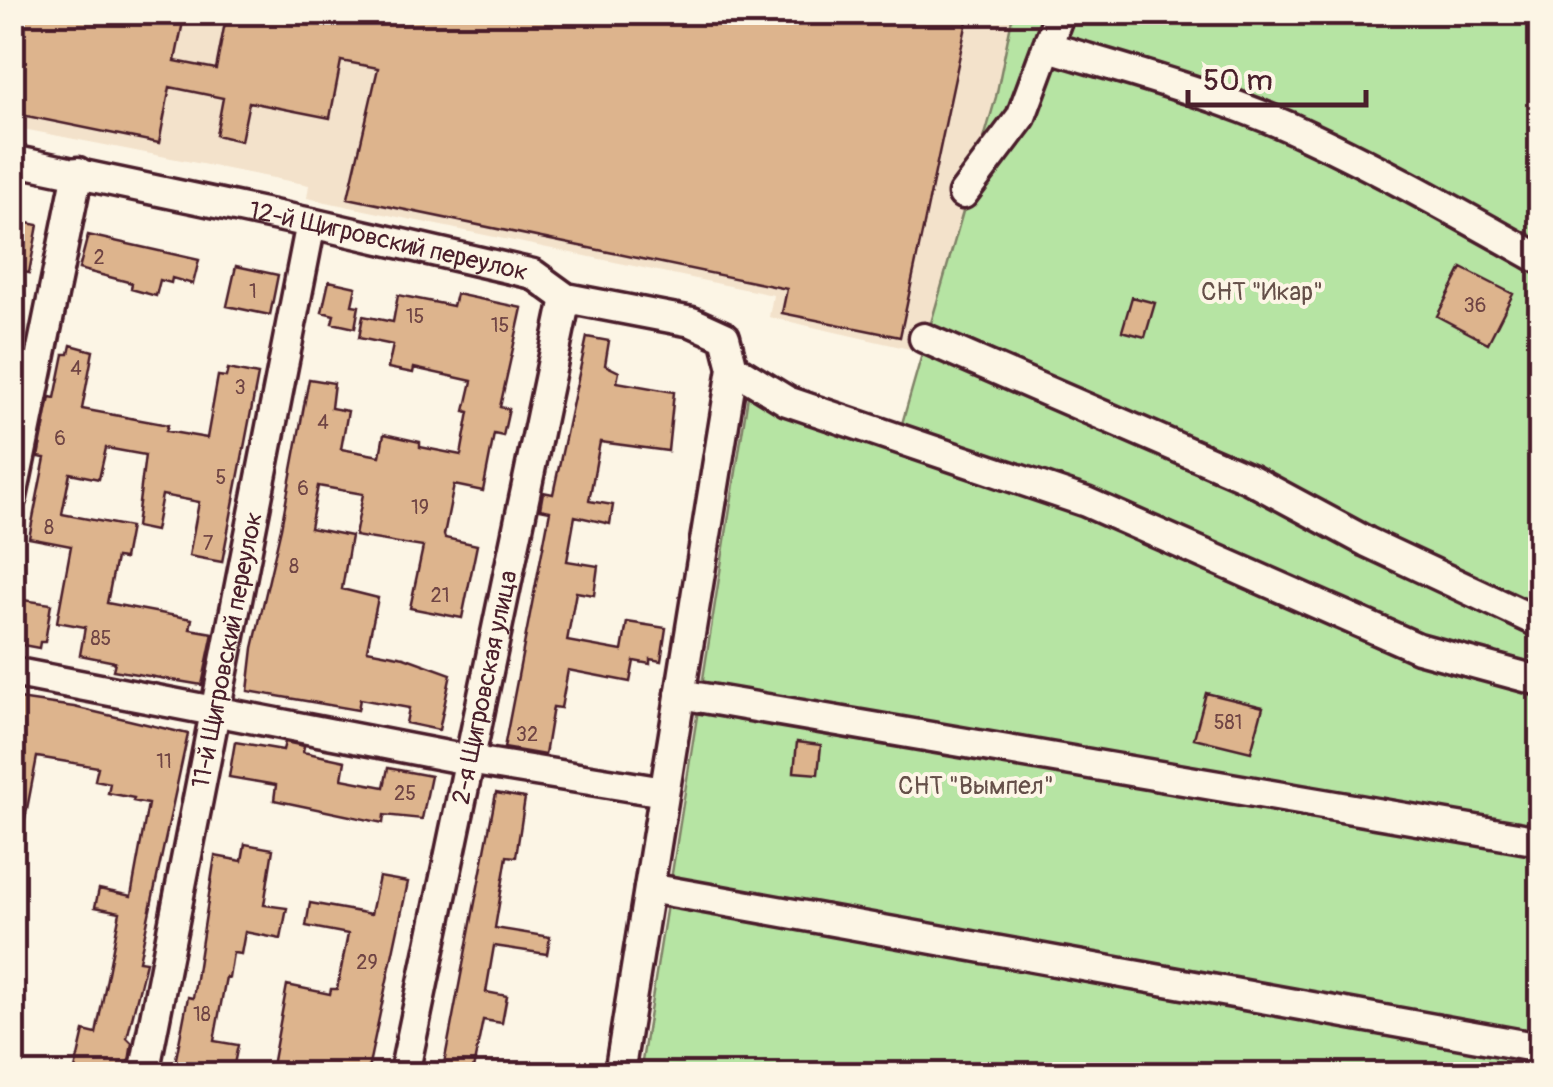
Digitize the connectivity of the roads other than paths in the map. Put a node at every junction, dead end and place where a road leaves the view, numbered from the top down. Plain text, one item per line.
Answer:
1 (1060, 12) edge
2 (1048, 47) junction
3 (12, 160) edge
4 (78, 172) junction
5 (963, 194) dead end
6 (311, 223) junction
7 (1540, 259) edge
8 (566, 298) junction
9 (924, 338) dead end
10 (733, 368) junction
11 (12, 497) edge
12 (1540, 623) edge
13 (12, 672) edge
14 (1540, 681) edge
15 (680, 694) junction
16 (216, 712) junction
17 (468, 760) junction
18 (664, 792) junction
19 (1540, 840) edge
20 (649, 888) junction
21 (1540, 1048) edge
22 (144, 1074) edge
23 (404, 1074) edge
24 (619, 1074) edge

1 - 2 street
2 - 5 street
2 - 7 street
3 - 4 street, 12-й Щигровский переулок
4 - 6 street, 12-й Щигровский переулок
4 - 11 street
6 - 8 street, 12-й Щигровский переулок
6 - 16 street, 11-й Щигровский переулок
8 - 10 street, 12-й Щигровский переулок
8 - 17 street, 2-я Щигровская улица
9 - 12 street
10 - 14 street
10 - 15 street
13 - 16 street
15 - 18 street
15 - 19 street
16 - 17 street
16 - 22 street, 11-й Щигровский переулок
17 - 18 street
17 - 23 street, 2-я Щигровская улица
18 - 20 street
20 - 21 street
20 - 24 street

